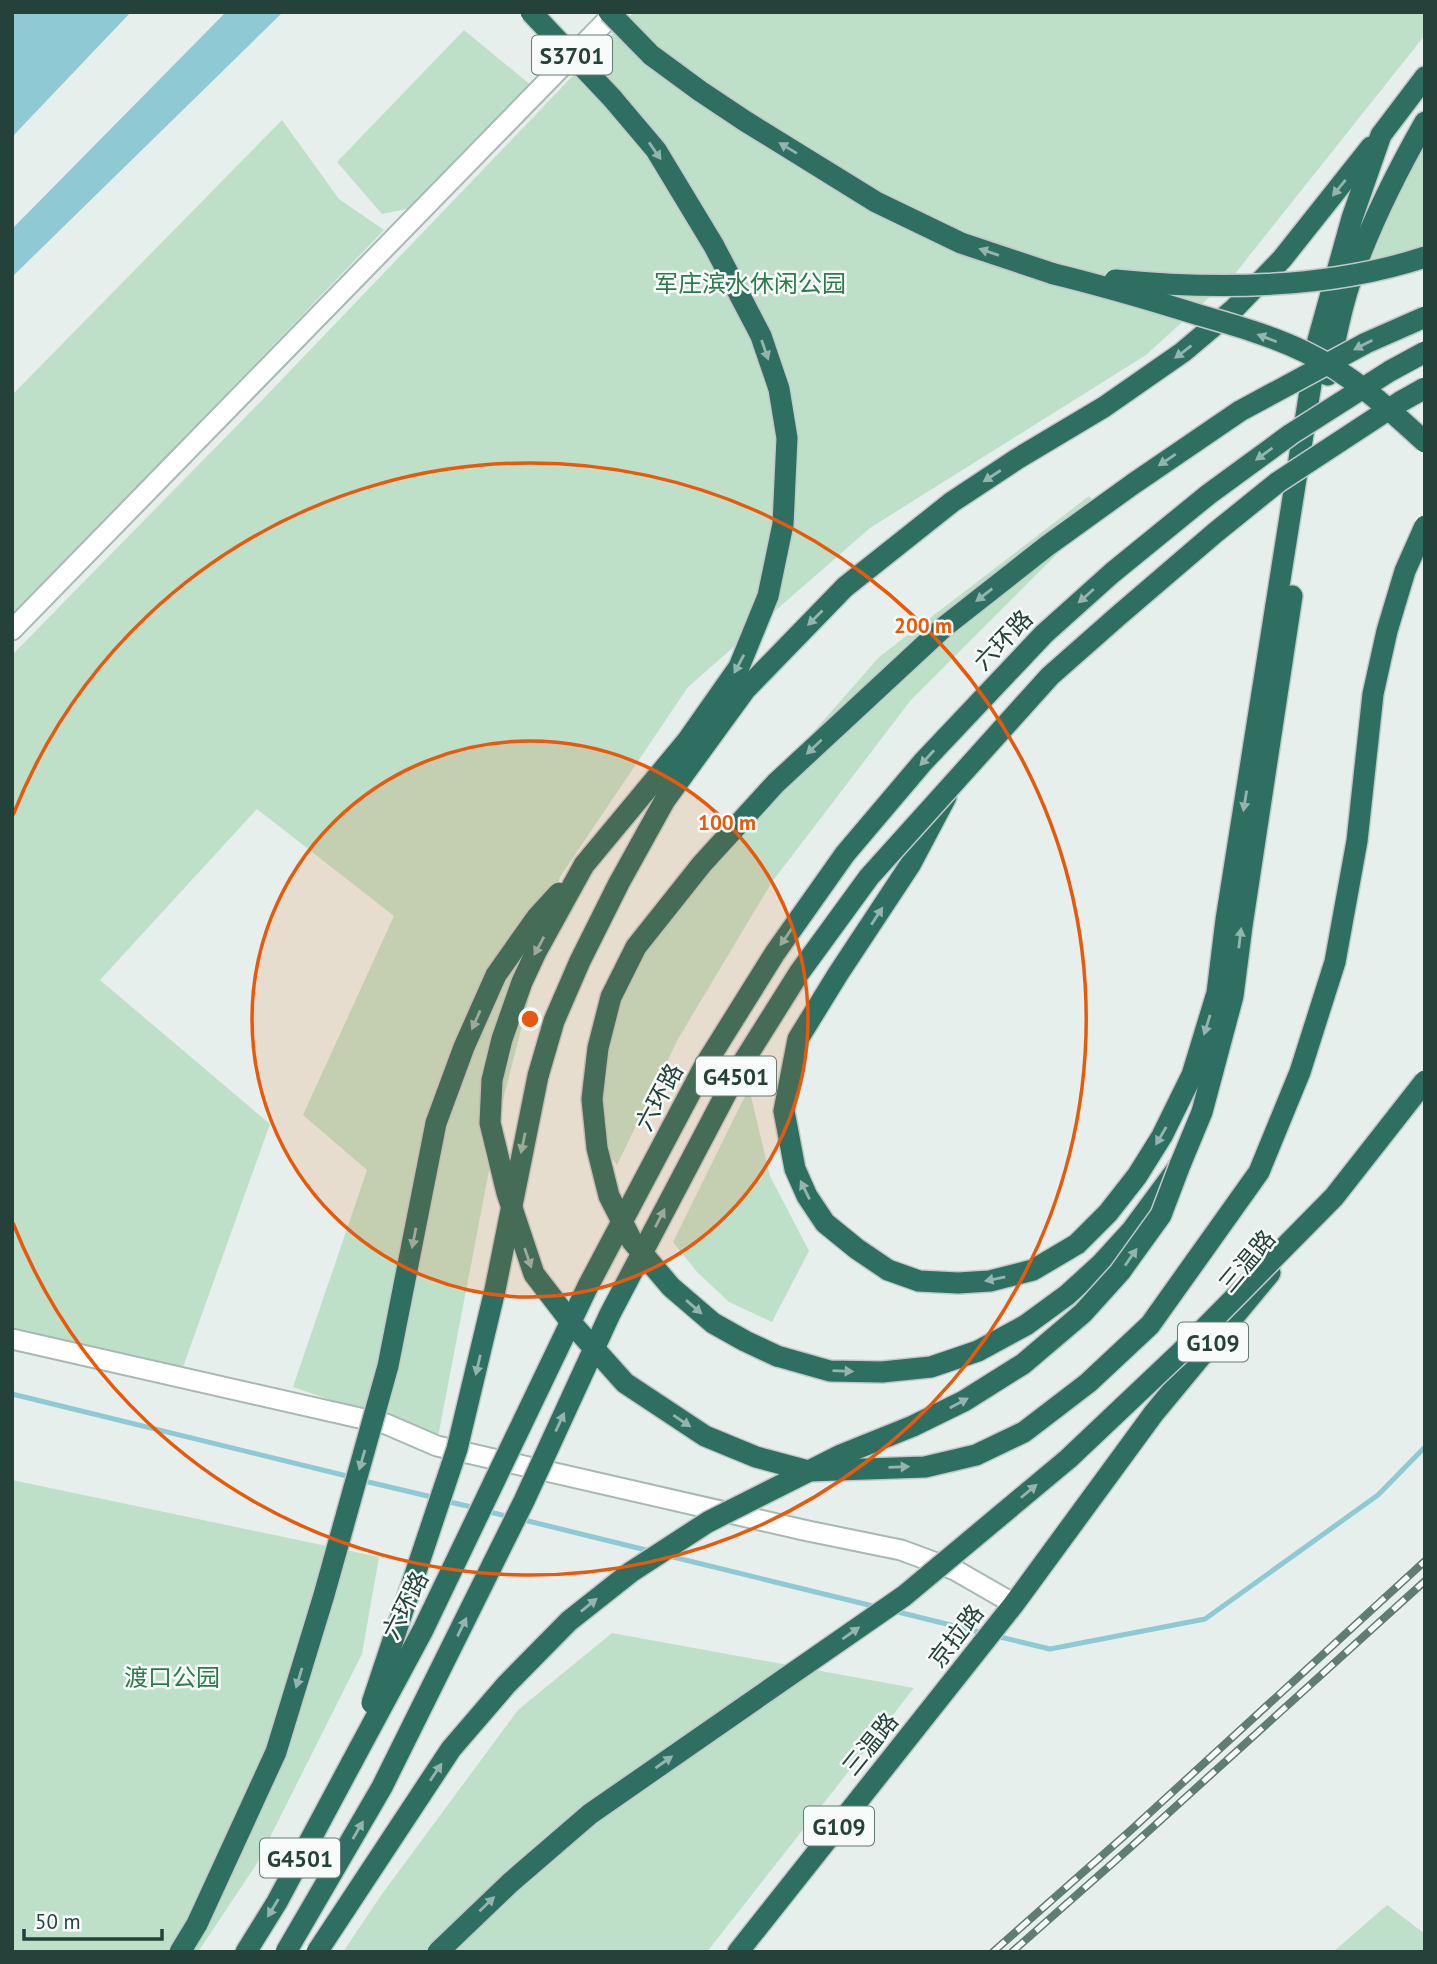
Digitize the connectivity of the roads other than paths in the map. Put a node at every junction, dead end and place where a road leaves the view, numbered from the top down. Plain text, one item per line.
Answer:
1 (531, 12) edge
2 (609, 12) edge
3 (615, 12) edge
4 (1425, 77) edge
5 (1425, 122) edge
6 (1381, 135) junction
7 (1425, 257) edge
8 (1054, 274) junction
9 (1425, 317) edge
10 (1425, 352) edge
11 (1425, 388) edge
12 (1425, 442) edge
13 (1425, 526) edge
14 (12, 630) edge
15 (953, 783) junction
16 (584, 865) junction
17 (1202, 1076) junction
18 (1425, 1081) edge
19 (1425, 1090) edge
20 (1180, 1165) junction
21 (12, 1339) edge
22 (1014, 1604) junction
23 (939, 1700) joint
24 (352, 1762) junction
25 (180, 1952) edge
26 (246, 1952) edge
27 (286, 1952) edge
28 (317, 1952) edge
29 (438, 1952) edge
30 (738, 1952) edge

1 -> 16 highway, S3701, bridge
8 -> 2 highway, S3701, bridge
3 - 14 street
4 - 6 highway
17 -> 5 highway
6 -> 17 highway
6 -> 24 highway, bridge
7 - 8 highway, bridge
12 -> 8 highway, bridge
9 -> 20 highway, bridge
10 -> 24 highway, 六环路 / G4501, bridge
11 - 15 highway, G4501, bridge
16 -> 13 highway, bridge
17 -> 15 highway, bridge
27 -> 15 highway, G4501, bridge
16 -> 25 highway, bridge
17 - 20 highway
29 -> 18 highway, bridge
19 - 22 highway, 三温路 / G109
28 -> 20 highway, bridge
21 - 22 street
22 - 23 highway, 京拉路 / G109
23 - 30 highway, 三温路 / G109
24 -> 26 highway, 六环路 / G4501

